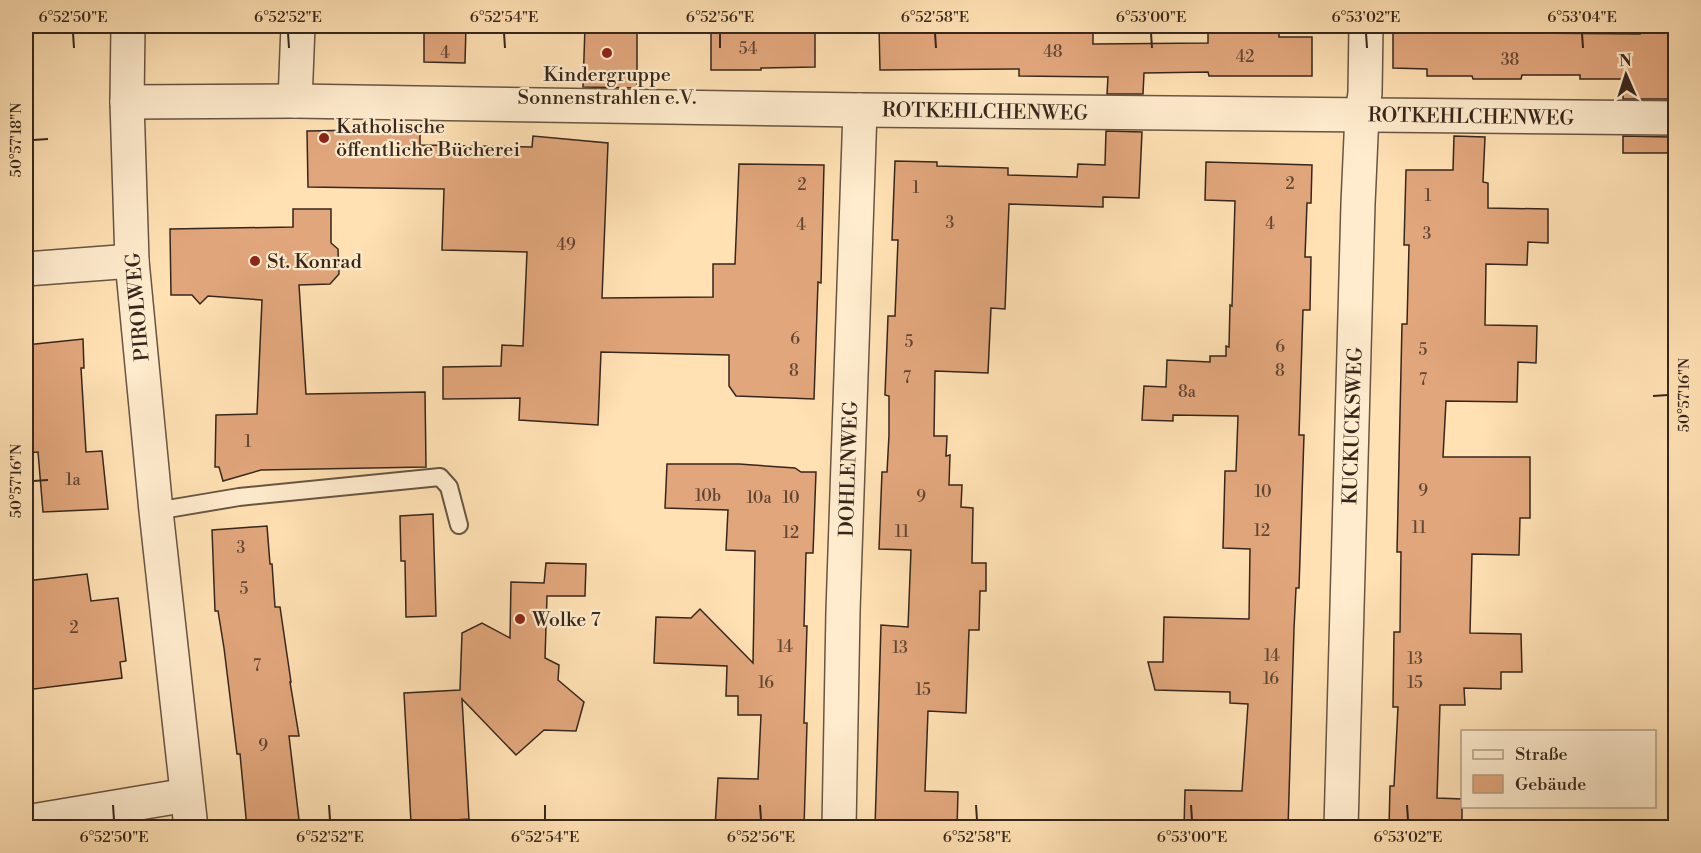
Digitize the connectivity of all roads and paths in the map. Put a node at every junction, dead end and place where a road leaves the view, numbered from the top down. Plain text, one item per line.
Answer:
1 (128, 26) edge
2 (298, 26) edge
3 (1366, 26) edge
4 (296, 101) junction
5 (127, 102) junction
6 (860, 110) junction
7 (1362, 114) junction
8 (1676, 118) edge
9 (132, 261) junction
10 (26, 269) edge
11 (156, 511) junction
12 (459, 525) dead end
13 (187, 795) junction
14 (26, 822) edge
15 (191, 828) edge
16 (839, 828) edge
17 (1341, 828) edge

1 - 5 street, PIROLWEG
2 - 4 street
3 - 7 street, KUCKUCKSWEG
4 - 5 street, ROTKEHLCHENWEG
4 - 6 street, ROTKEHLCHENWEG
5 - 9 street, PIROLWEG
6 - 7 street, ROTKEHLCHENWEG
6 - 16 street, DOHLENWEG
7 - 8 street, ROTKEHLCHENWEG
7 - 17 street, KUCKUCKSWEG
9 - 10 street
9 - 11 street, PIROLWEG
11 - 12 lane
11 - 13 street, PIROLWEG
13 - 14 street
13 - 15 street, PIROLWEG

